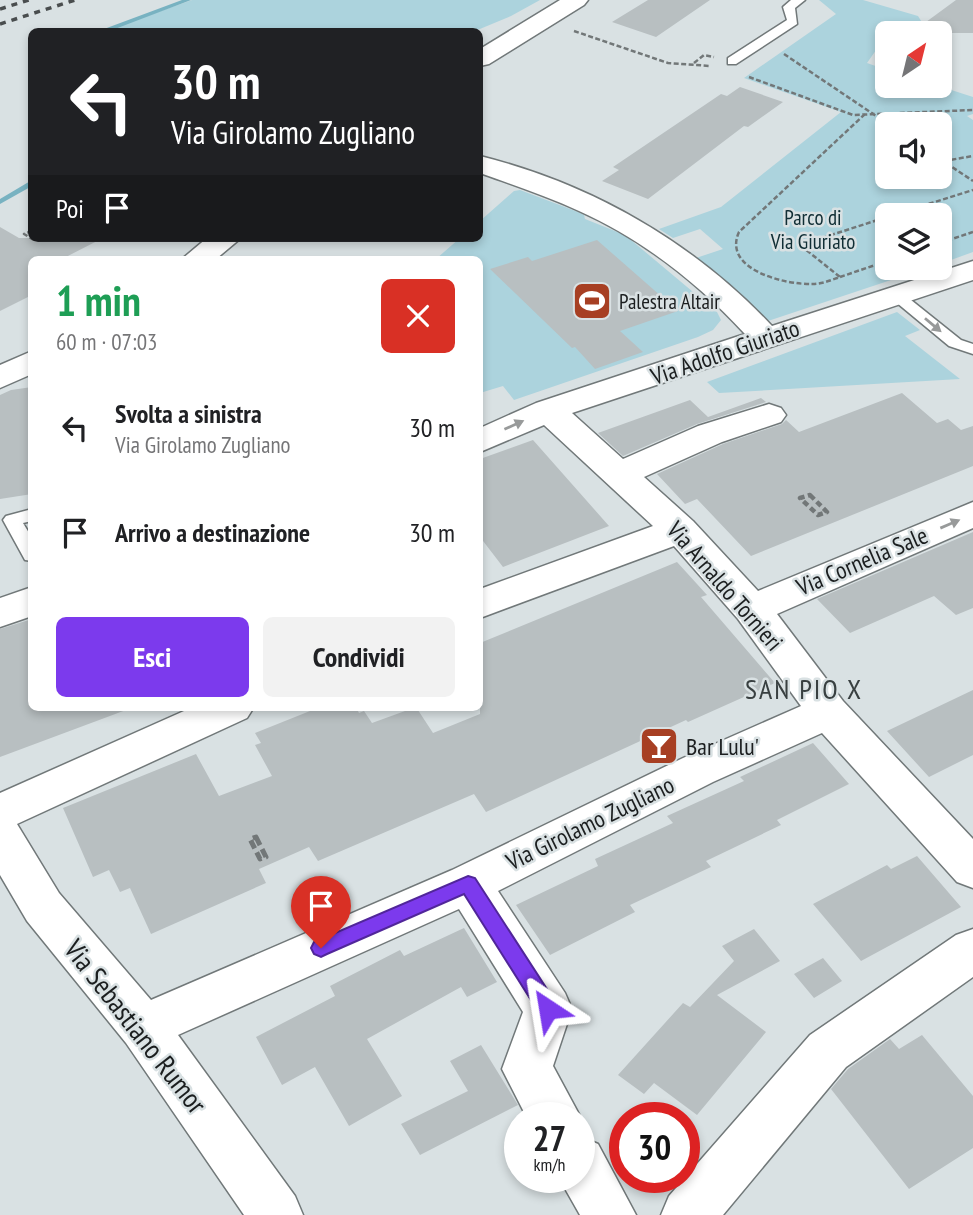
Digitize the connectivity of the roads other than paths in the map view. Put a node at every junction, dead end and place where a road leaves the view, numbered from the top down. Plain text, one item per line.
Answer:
1 (576, 0) edge
2 (799, 0) edge
3 (483, 57) edge
4 (732, 61) dead end
5 (483, 165) edge
6 (220, 242) edge
7 (201, 256) edge
8 (973, 270) edge
9 (896, 295) junction
10 (765, 337) junction
11 (973, 349) edge
12 (28, 363) edge
13 (0, 378) edge
14 (548, 410) junction
15 (769, 415) dead end
16 (483, 440) edge
17 (618, 475) junction
18 (973, 514) edge
19 (28, 516) edge
20 (680, 530) junction
21 (28, 548) edge
22 (28, 602) edge
23 (483, 603) edge
24 (752, 608) junction
25 (0, 613) edge
26 (224, 711) edge
27 (828, 712) junction
28 (0, 811) edge
29 (0, 835) edge
30 (972, 866) edge
31 (468, 884) junction
32 (973, 950) edge
33 (143, 1027) junction
34 (546, 1102) edge
35 (595, 1190) edge
36 (276, 1215) edge
37 (609, 1215) edge
38 (688, 1215) edge

1 - 3 street
2 - 4 lane
5 - 10 street
6 - 7 street
8 - 9 street, Via Adolfo Giuriato
9 - 10 street, Via Adolfo Giuriato
9 -> 11 lane
10 - 14 street, Via Adolfo Giuriato
12 - 13 street
16 -> 14 street, Via Adolfo Giuriato
14 - 17 street, Via Arnaldo Tornieri
15 - 17 street
17 - 20 street, Via Arnaldo Tornieri
24 -> 18 street, Via Cornelia Sale
19 - 21 lane
20 - 23 street
20 - 24 street, Via Arnaldo Tornieri
22 - 25 street
24 - 27 street, Via Arnaldo Tornieri
26 - 28 street
27 - 30 street, Via Arnaldo Tornieri
27 - 31 street, Via Girolamo Zugliano
29 - 33 street, Via Sebastiano Rumor
31 - 33 street, Via Girolamo Zugliano
31 - 34 street
32 - 38 street
33 - 36 street, Via Sebastiano Rumor
35 - 37 street

